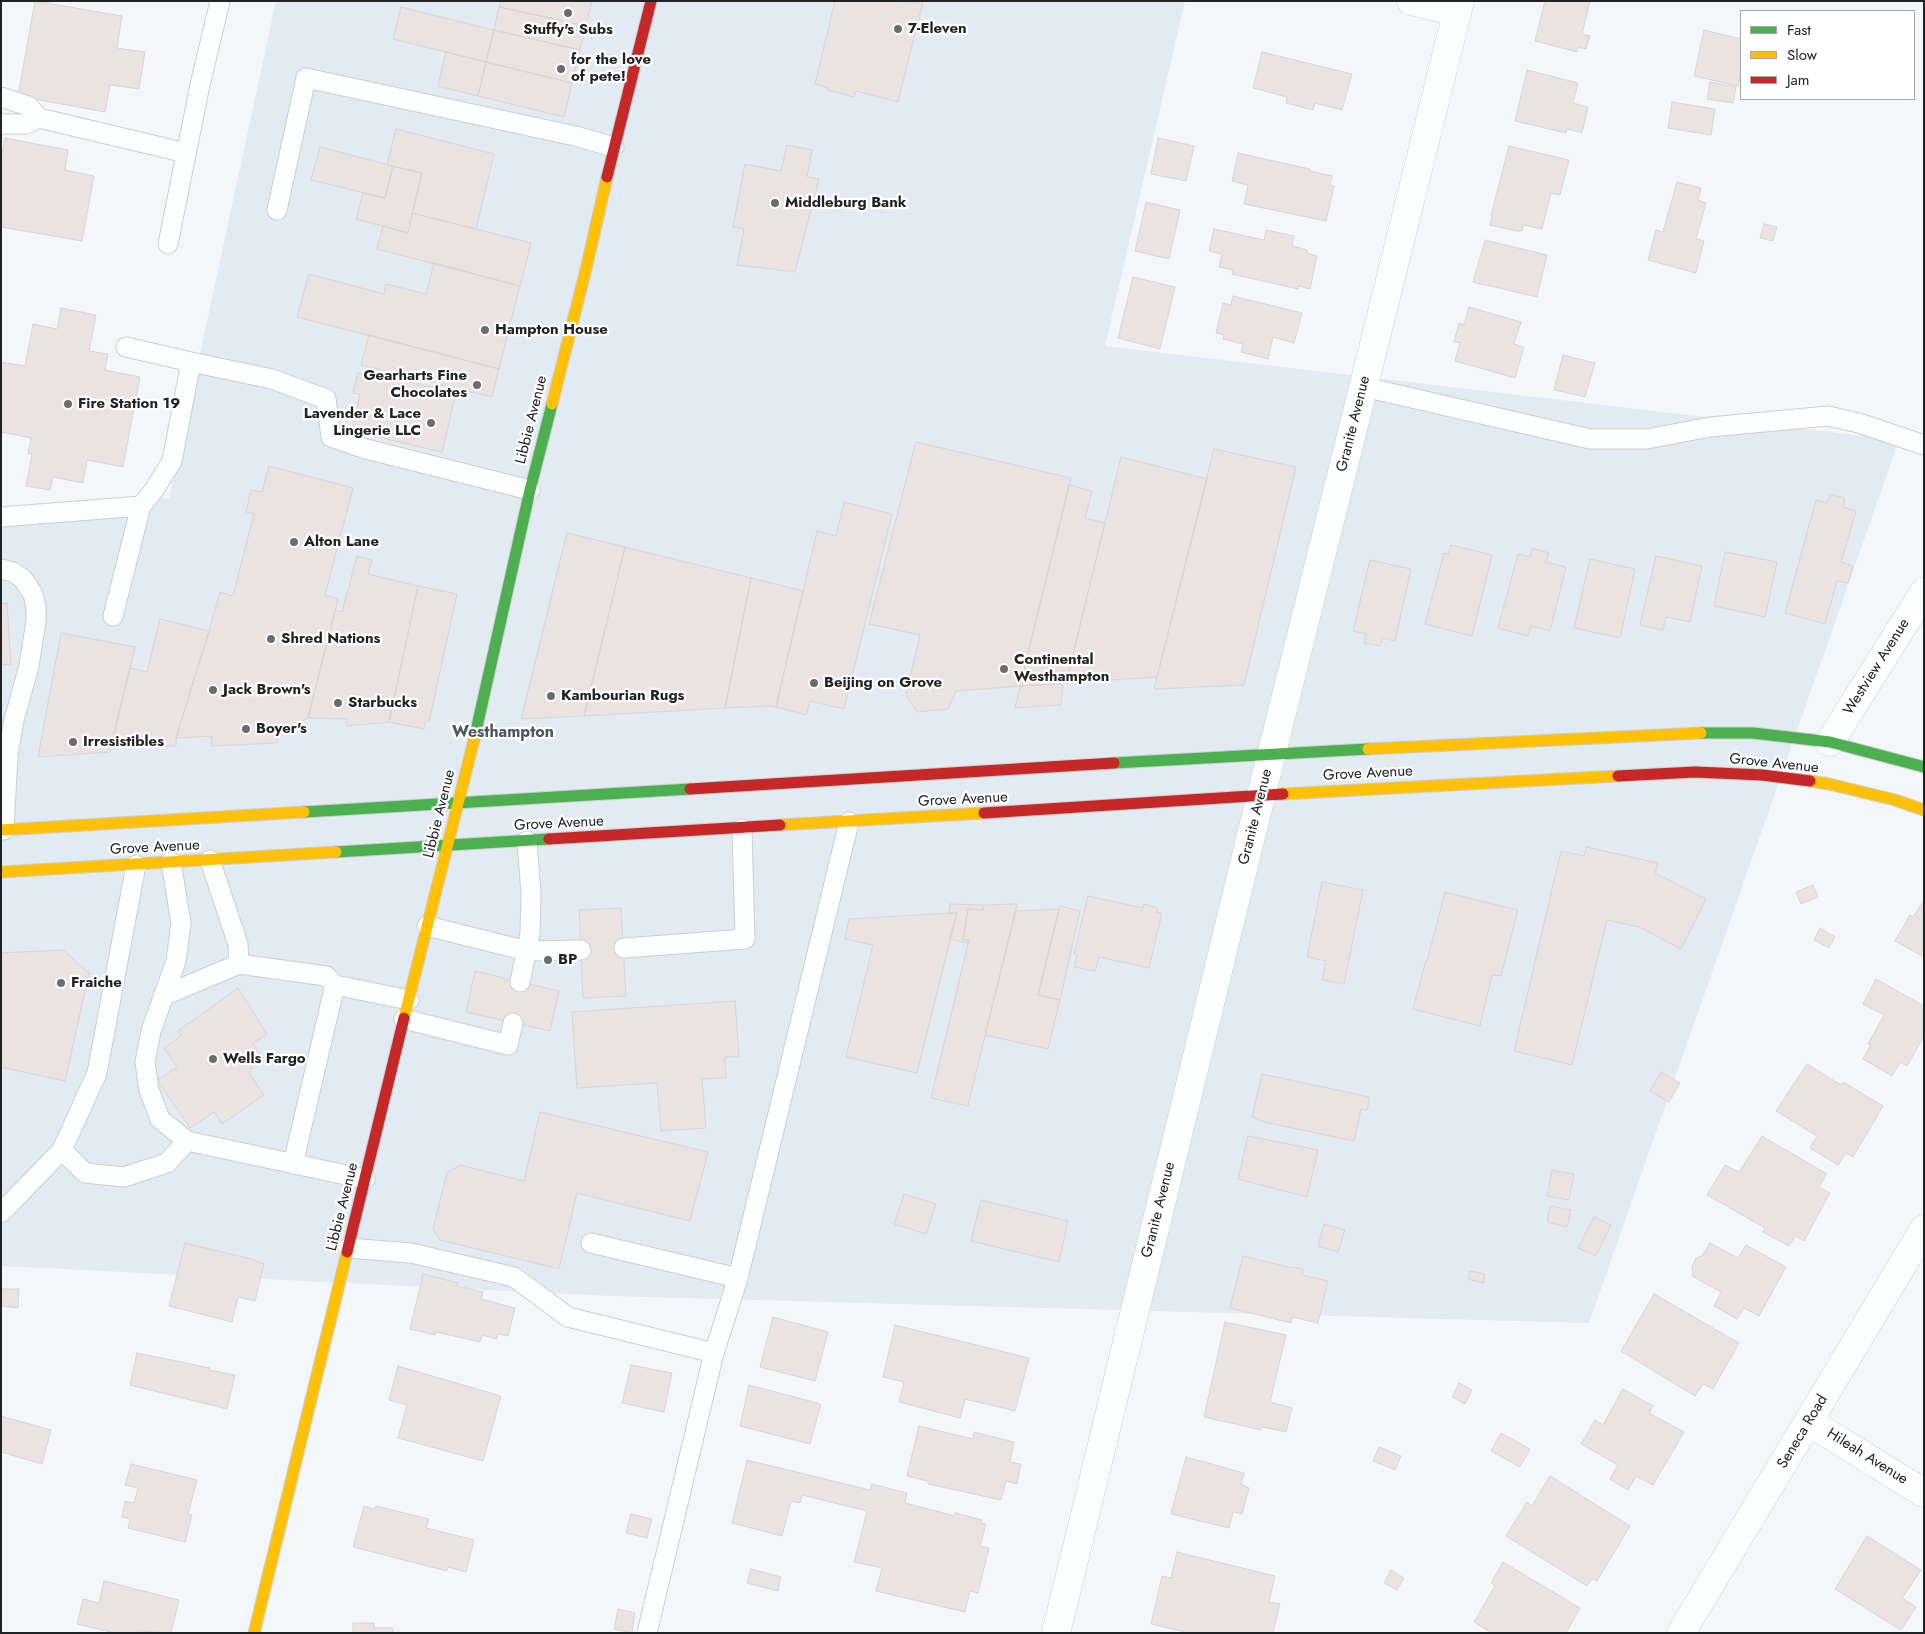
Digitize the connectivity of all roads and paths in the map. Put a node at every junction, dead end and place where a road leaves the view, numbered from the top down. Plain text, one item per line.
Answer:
1 (220, 1) edge
2 (651, 1) edge
3 (1411, 1) edge
4 (1459, 7) edge
5 (1, 97) edge
6 (39, 118) junction
7 (1, 124) edge
8 (614, 147) junction
9 (186, 153) junction
10 (277, 210) dead end
11 (168, 244) dead end
12 (126, 348) dead end
13 (191, 362) junction
14 (1364, 387) junction
15 (1924, 445) edge
16 (530, 490) junction
17 (140, 506) junction
18 (1, 517) edge
19 (1, 568) edge
20 (1924, 592) edge
21 (113, 616) dead end
22 (10, 701) edge
23 (1830, 742) junction
24 (1272, 755) junction
25 (1924, 768) edge
26 (1262, 796) junction
27 (458, 803) junction
28 (1924, 810) edge
29 (849, 822) junction
30 (742, 828) junction
31 (2, 830) edge
32 (527, 841) junction
33 (448, 846) junction
34 (210, 860) junction
35 (171, 862) junction
36 (136, 864) junction
37 (1, 872) edge
38 (427, 926) junction
39 (624, 948) dead end
40 (527, 950) junction
41 (581, 950) dead end
42 (239, 964) junction
43 (520, 982) dead end
44 (335, 985) junction
45 (163, 996) junction
46 (409, 1000) junction
47 (404, 1019) junction
48 (513, 1023) dead end
49 (187, 1141) junction
50 (62, 1150) junction
51 (293, 1164) junction
52 (365, 1179) junction
53 (1, 1213) edge
54 (1924, 1229) edge
55 (591, 1242) dead end
56 (348, 1248) junction
57 (738, 1278) junction
58 (714, 1352) junction
59 (1809, 1422) junction
60 (1924, 1493) edge
61 (254, 1633) edge
62 (647, 1633) edge
63 (1056, 1633) edge
64 (1681, 1633) edge

1 - 9 lane
2 - 8 street, Libbie Avenue
3 - 4 street
4 - 14 street, Granite Avenue
5 - 6 lane
6 - 7 lane
6 - 9 lane
8 - 10 lane
8 - 16 street, Libbie Avenue
9 - 11 lane
12 - 13 lane
13 - 16 lane
13 - 17 lane
14 - 15 lane
14 - 24 street, Granite Avenue
16 - 27 street, Libbie Avenue
17 - 18 lane
17 - 21 lane
19 - 22 lane
20 - 23 street, Westview Avenue
22 - 31 lane
23 - 24 street, Grove Avenue
23 - 25 street, Grove Avenue
24 - 26 street, Granite Avenue
24 - 27 street, Grove Avenue
26 - 28 street, Grove Avenue
26 - 29 street, Grove Avenue
26 - 63 street, Granite Avenue
27 - 31 street, Grove Avenue
27 - 33 street, Libbie Avenue
29 - 30 street, Grove Avenue
29 - 57 lane
30 - 32 street, Grove Avenue
30 - 39 lane
32 - 33 street, Grove Avenue
32 - 40 lane
33 - 34 street, Grove Avenue
33 - 38 street, Libbie Avenue
34 - 35 street, Grove Avenue
34 - 42 lane
35 - 36 street, Grove Avenue
35 - 45 lane
36 - 37 street, Grove Avenue
36 - 50 lane
38 - 40 lane
38 - 46 street, Libbie Avenue
40 - 41 lane
40 - 43 lane
42 - 44 lane
42 - 45 lane
44 - 46 lane
44 - 51 lane
45 - 49 lane
46 - 47 street, Libbie Avenue
47 - 48 lane
47 - 52 street, Libbie Avenue
49 - 50 lane
49 - 51 lane
50 - 53 lane
51 - 52 lane
52 - 56 street, Libbie Avenue
54 - 59 street, Seneca Road
55 - 57 lane
56 - 58 lane
56 - 61 street, Libbie Avenue
57 - 58 lane
58 - 62 lane
59 - 60 street, Hileah Avenue
59 - 64 street, Seneca Road

